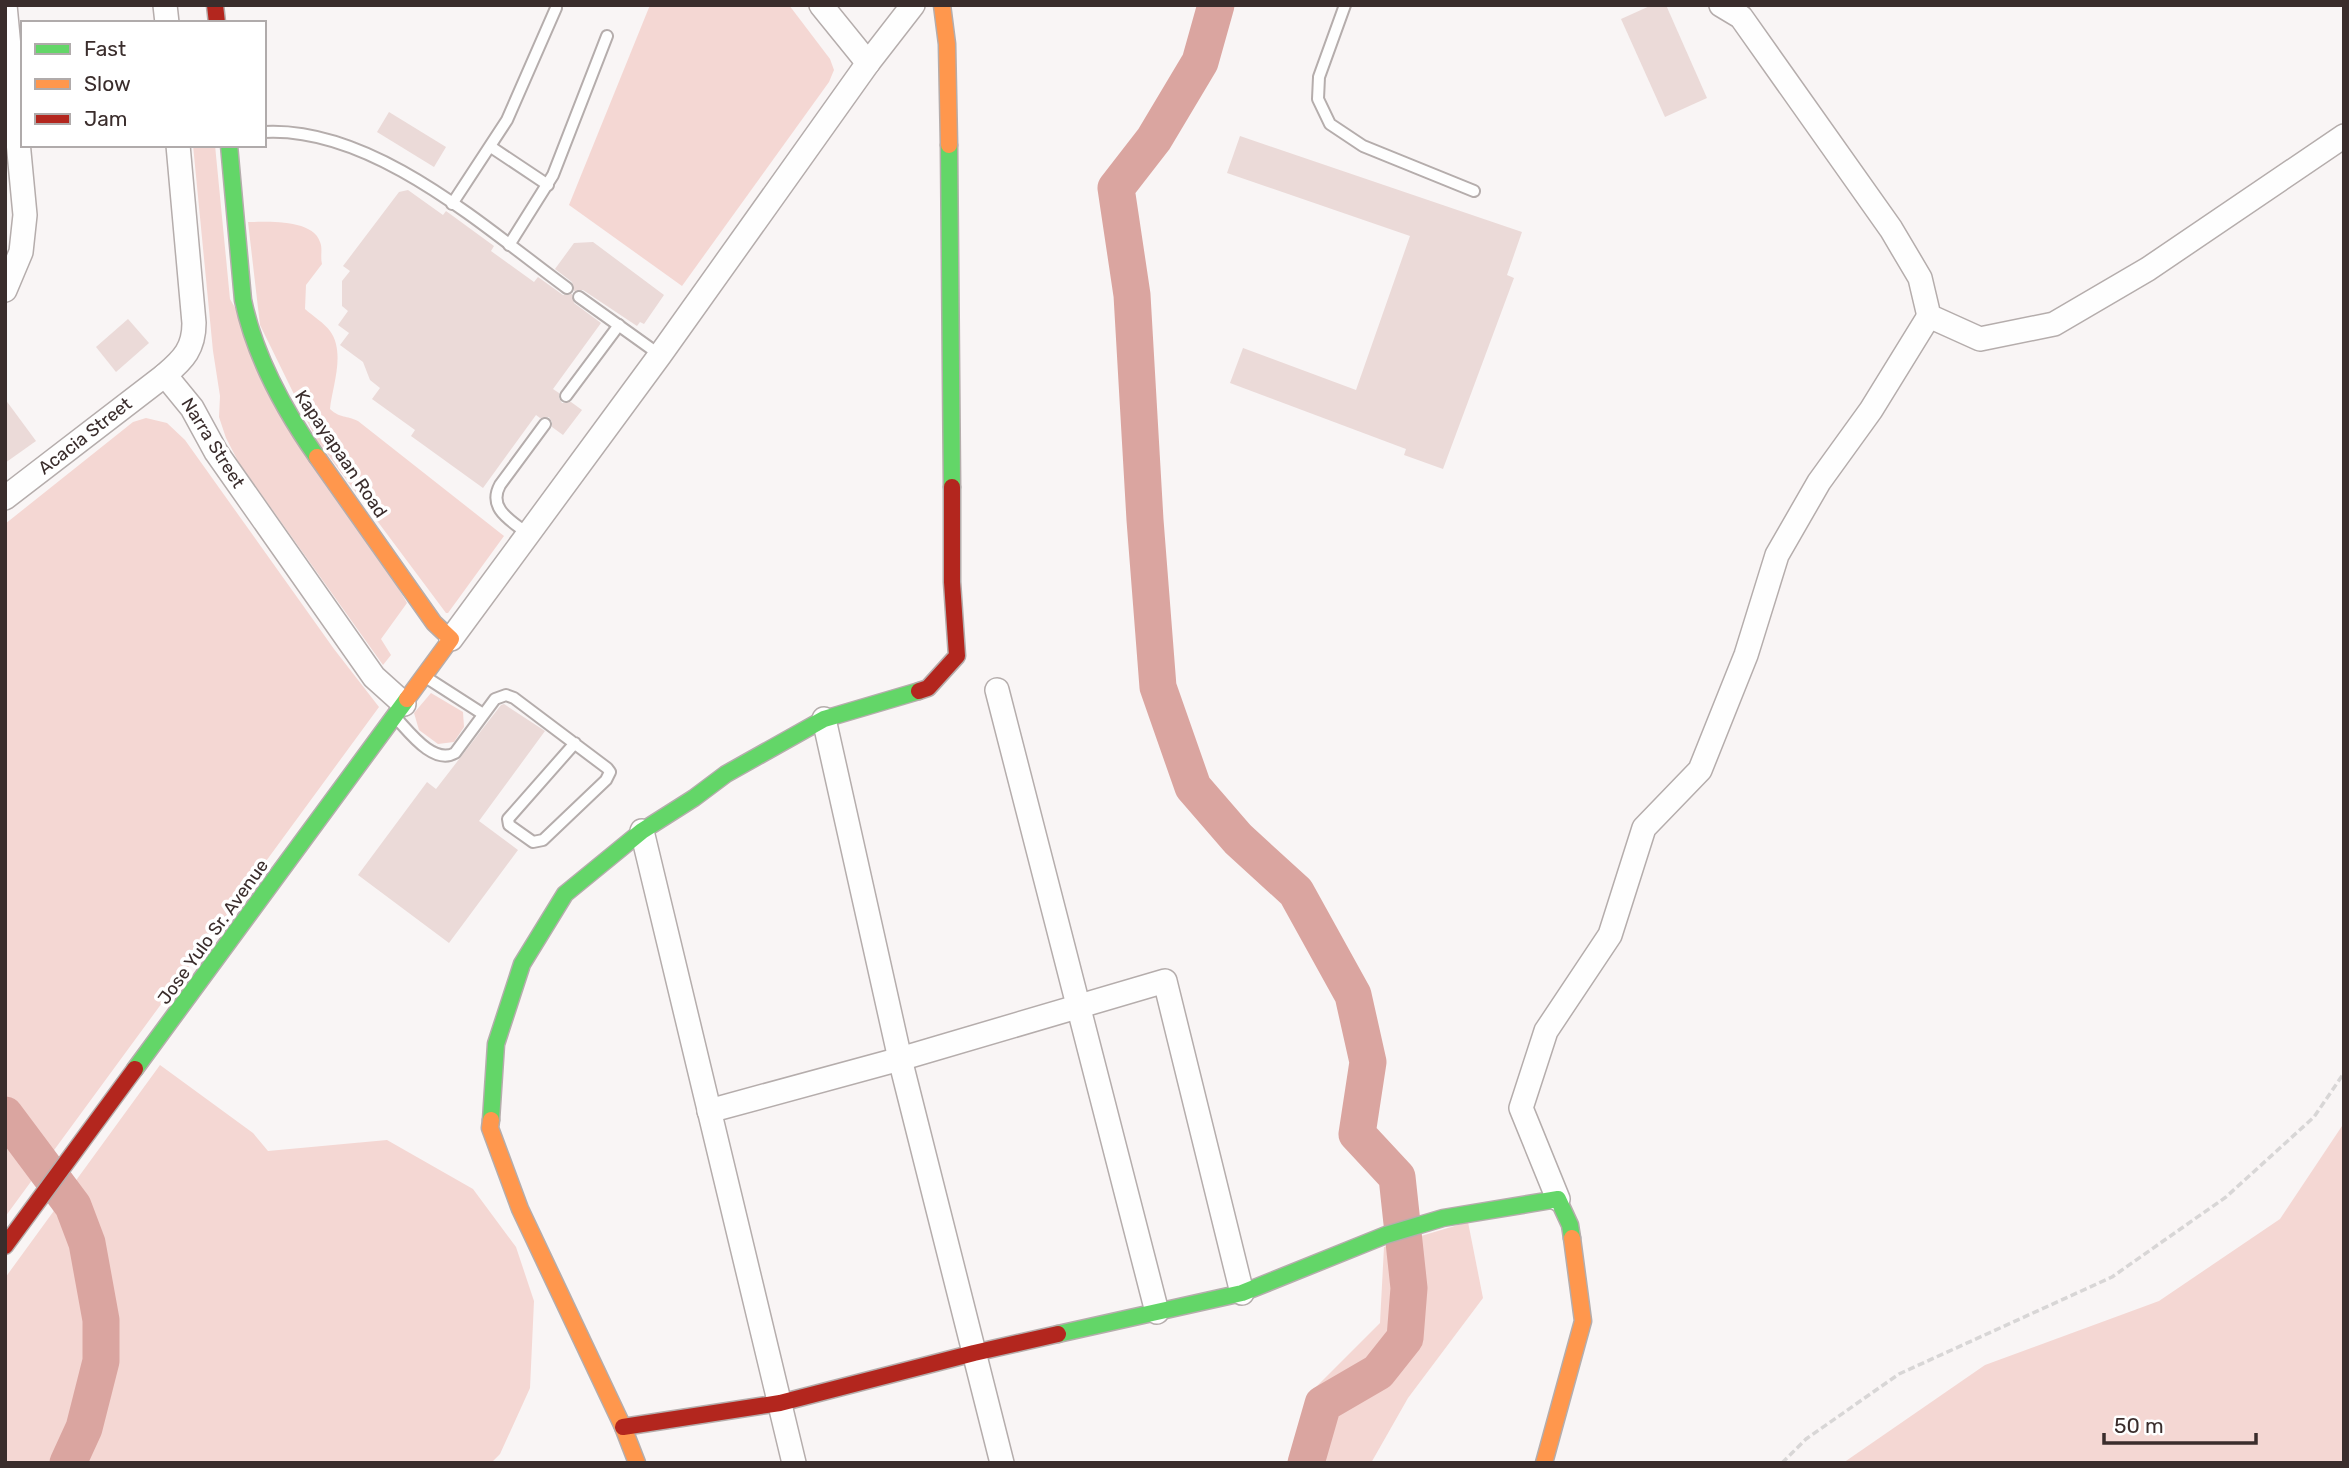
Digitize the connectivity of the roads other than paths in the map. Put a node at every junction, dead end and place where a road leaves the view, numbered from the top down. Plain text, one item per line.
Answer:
1 (5, 5) edge
2 (821, 5) edge
3 (913, 5) edge
4 (942, 5) edge
5 (1345, 5) edge
6 (1721, 5) edge
7 (556, 8) dead end
8 (1745, 11) edge
9 (607, 36) dead end
10 (17, 56) edge
11 (869, 63) junction
12 (266, 132) edge
13 (21, 136) edge
14 (2344, 136) edge
15 (22, 147) edge
16 (178, 147) edge
17 (229, 147) edge
18 (491, 147) junction
19 (548, 185) junction
20 (1474, 191) dead end
21 (452, 204) junction
22 (509, 245) junction
23 (567, 288) dead end
24 (5, 290) edge
25 (579, 297) dead end
26 (1929, 316) junction
27 (619, 326) junction
28 (660, 355) junction
29 (165, 375) junction
30 (566, 396) dead end
31 (545, 424) dead end
32 (5, 498) edge
33 (528, 534) junction
34 (451, 639) junction
35 (424, 676) junction
36 (997, 690) dead end
37 (399, 711) junction
38 (483, 714) junction
39 (824, 719) junction
40 (575, 743) junction
41 (642, 831) junction
42 (1078, 1007) junction
43 (900, 1059) junction
44 (709, 1111) junction
45 (1558, 1199) junction
46 (5, 1246) edge
47 (1242, 1293) junction
48 (1157, 1312) junction
49 (974, 1353) junction
50 (780, 1403) junction
51 (623, 1427) junction
52 (637, 1463) edge
53 (794, 1463) edge
54 (1002, 1463) edge
55 (1544, 1463) edge

1 - 10 street
2 - 11 street
3 - 11 street
4 - 39 street
5 - 20 lane
6 - 8 street
7 - 18 lane
8 - 26 street
9 - 19 lane
10 - 13 street
11 - 28 street
12 - 21 lane
14 - 26 street
15 - 24 street
16 - 29 street
17 - 34 street, Kapayapaan Road
18 - 19 lane
18 - 21 lane
19 - 22 lane
21 - 22 lane
22 - 23 lane
25 - 27 lane
26 - 45 street
27 - 28 lane
27 - 30 lane
28 - 33 street
29 - 32 street, Acacia Street
29 - 37 street, Narra Street
31 - 33 lane
33 - 34 street
34 - 35 street, Jose Yulo Sr. Avenue
35 - 37 street, Jose Yulo Sr. Avenue
35 - 38 lane
36 - 42 street
37 - 38 lane
37 - 46 street, Jose Yulo Sr. Avenue
38 - 40 lane
39 - 41 street
39 - 43 street
40 - 40 lane
41 - 44 street
41 - 51 street
42 - 43 street
42 - 47 street
42 - 48 street
43 - 44 street
43 - 49 street
44 - 50 street
45 - 47 street
45 - 55 street
47 - 48 street
48 - 49 street
49 - 50 street
49 - 54 street
50 - 51 street
50 - 53 street
51 - 52 street

